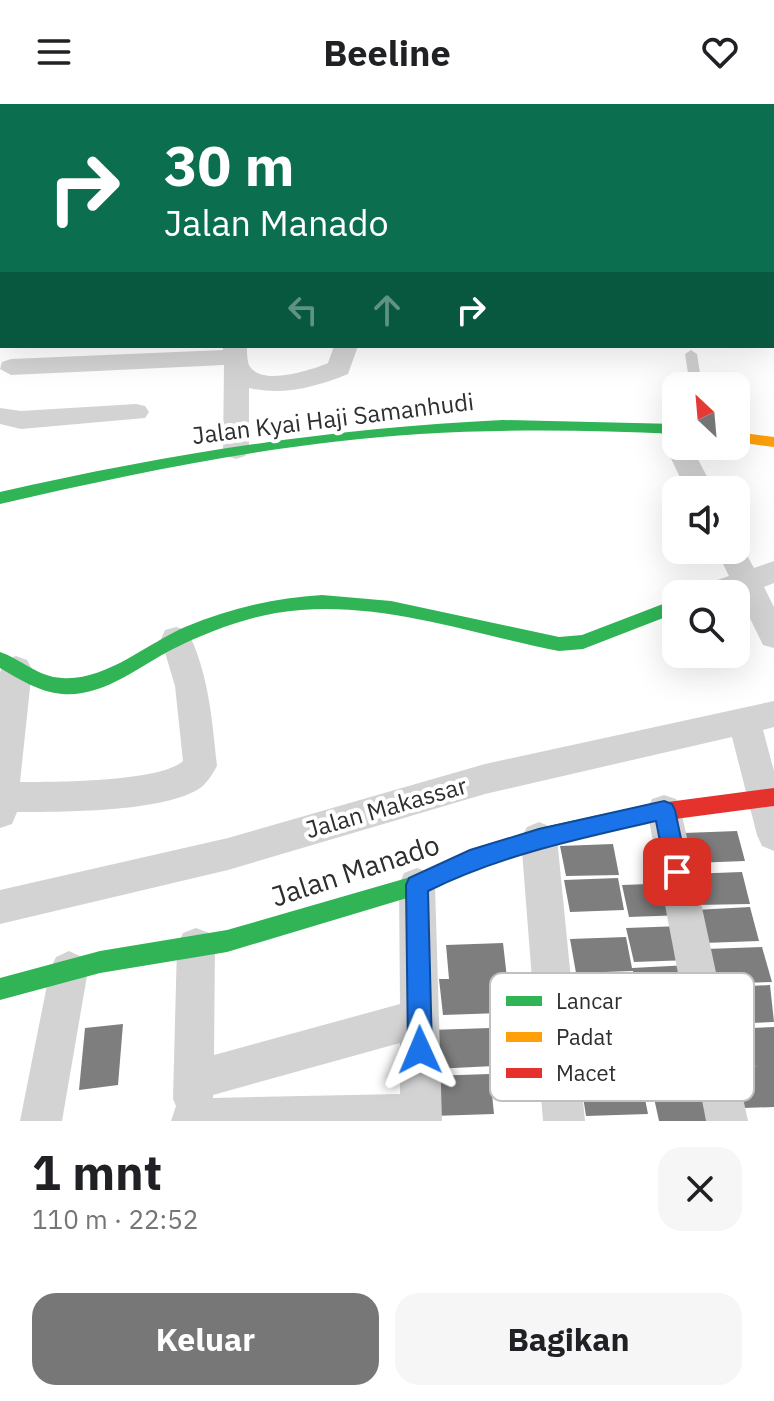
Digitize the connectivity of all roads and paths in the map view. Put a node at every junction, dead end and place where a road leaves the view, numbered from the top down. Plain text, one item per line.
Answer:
1 (344, 353) edge
2 (691, 354) dead end
3 (16, 356) edge
4 (235, 358) edge
5 (694, 372) edge
6 (0, 390) edge
7 (136, 412) dead end
8 (0, 416) edge
9 (662, 435) edge
10 (750, 439) edge
11 (774, 442) edge
12 (236, 450) junction
13 (0, 498) edge
14 (749, 569) edge
15 (732, 580) edge
16 (662, 611) edge
17 (774, 636) edge
18 (176, 639) junction
19 (8, 664) edge
20 (759, 717) edge
21 (769, 798) edge
22 (1, 805) edge
23 (664, 810) junction
24 (774, 835) edge
25 (539, 838) junction
26 (417, 885) junction
27 (0, 907) edge
28 (196, 946) junction
29 (69, 970) junction
30 (551, 973) edge
31 (697, 973) edge
32 (0, 989) edge
33 (419, 1018) junction
34 (562, 1101) edge
35 (723, 1101) edge
36 (192, 1107) edge
37 (421, 1118) edge
38 (41, 1121) edge
39 (564, 1121) edge
40 (727, 1121) edge

1 - 4 street
2 - 5 lane
3 - 4 street
3 - 6 street
4 - 12 street
7 - 8 street
9 - 12 street, Jalan Kyai Haji Samanhudi
10 - 11 street
12 - 13 street, Jalan Kyai Haji Samanhudi
14 - 15 street
14 - 17 street
16 - 18 street
18 - 19 street
18 - 22 street
19 - 22 street
20 - 21 street
20 - 27 street, Jalan Makassar
21 - 23 street, Jalan Manado
21 - 24 street
23 - 25 street, Jalan Manado
23 - 31 street
25 - 26 street, Jalan Manado
25 - 30 street
26 - 28 street, Jalan Manado
26 - 33 street
28 - 29 street, Jalan Manado
28 - 36 street
29 - 32 street, Jalan Manado
29 - 38 street
33 - 36 street
33 - 37 street
34 - 39 street
35 - 40 street
36 - 37 street

